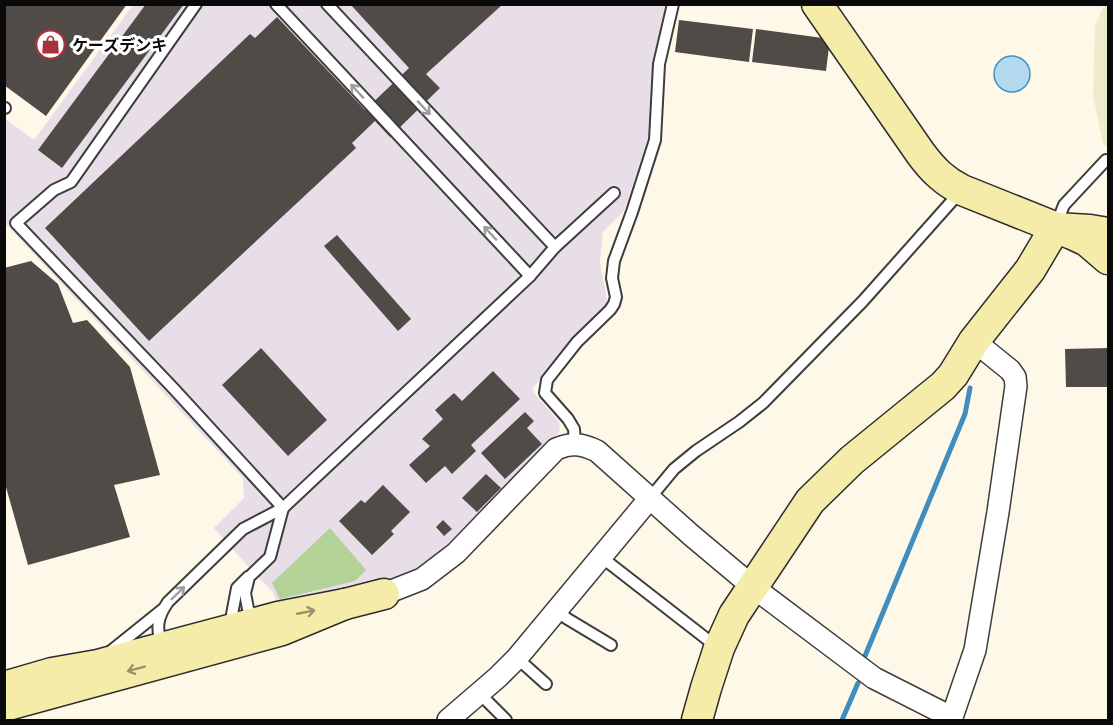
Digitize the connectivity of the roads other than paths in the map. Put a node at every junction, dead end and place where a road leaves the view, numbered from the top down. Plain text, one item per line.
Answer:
1 (196, 4) edge
2 (276, 4) edge
3 (327, 4) edge
4 (673, 4) edge
5 (817, 4) edge
6 (1106, 160) dead end
7 (962, 190) junction
8 (614, 193) dead end
9 (1055, 228) junction
10 (1108, 233) edge
11 (555, 247) junction
12 (1108, 259) edge
13 (530, 276) junction
14 (974, 342) junction
15 (575, 444) junction
16 (650, 498) junction
17 (283, 508) junction
18 (602, 556) junction
19 (249, 577) junction
20 (753, 587) junction
21 (384, 594) joint
22 (345, 604) junction
23 (163, 609) junction
24 (558, 609) junction
25 (261, 622) junction
26 (224, 639) junction
27 (611, 645) dead end
28 (718, 648) junction
29 (171, 653) junction
30 (517, 658) junction
31 (52, 673) junction
32 (546, 684) dead end
33 (4, 687) edge
34 (480, 694) junction
35 (4, 706) edge
36 (951, 719) edge
37 (448, 720) edge
38 (506, 720) edge
39 (697, 720) edge

1 - 17 lane
13 -> 2 lane
3 -> 11 lane
4 - 15 lane
5 - 7 street
6 - 9 lane
7 - 9 street
7 - 16 lane
8 - 11 lane
9 - 10 street
9 - 12 street
9 - 14 street
11 - 13 lane
13 - 17 lane
14 - 20 street
14 - 36 street
15 - 16 street
15 - 21 street
16 - 18 street
16 - 20 street
17 - 19 lane
23 -> 17 lane
18 - 24 street
18 - 28 lane
19 - 25 lane
19 - 26 lane
20 - 28 street
20 - 36 street
21 - 22 street
25 -> 22 street
22 - 26 street
23 - 29 lane
23 - 31 lane
24 - 27 lane
24 - 30 street
25 - 26 street
26 - 29 street
28 - 39 street
29 - 31 street
29 -> 35 street
30 - 32 lane
30 - 34 street
31 - 33 street
34 - 37 street
34 - 38 lane

